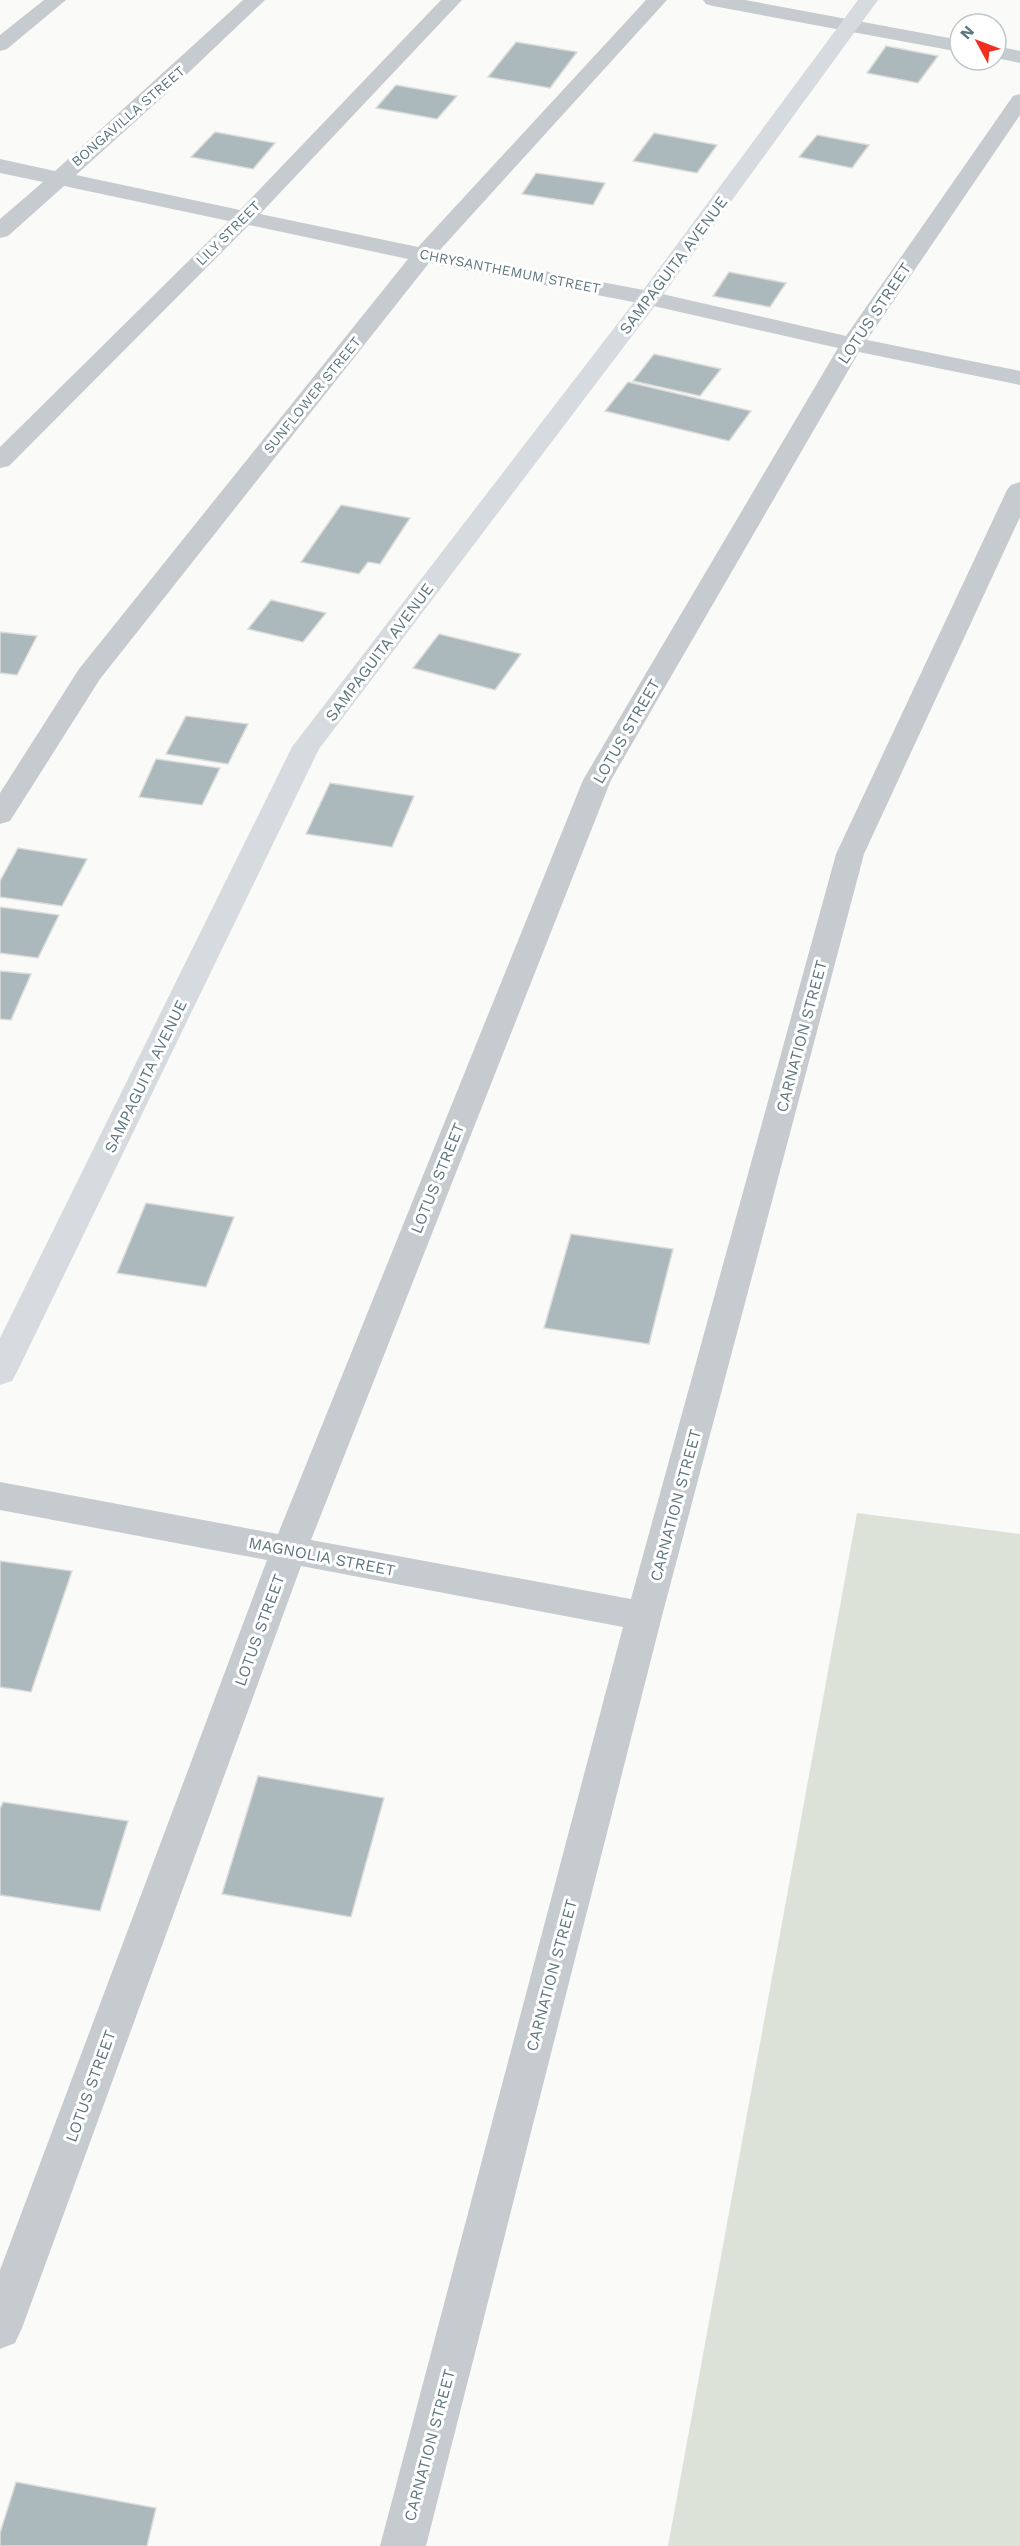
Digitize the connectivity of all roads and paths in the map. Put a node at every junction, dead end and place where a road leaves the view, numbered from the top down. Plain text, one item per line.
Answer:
1 (56, 0) edge
2 (255, 0) edge
3 (452, 0) edge
4 (657, 0) edge
5 (713, 0) edge
6 (868, 0) edge
7 (849, 25) junction
8 (948, 44) edge
9 (0, 45) edge
10 (1020, 100) edge
11 (0, 166) edge
12 (57, 178) junction
13 (244, 218) junction
14 (0, 231) edge
15 (423, 255) junction
16 (650, 298) junction
17 (852, 344) junction
18 (1020, 378) edge
19 (0, 461) edge
20 (1020, 490) edge
21 (0, 815) edge
22 (0, 1372) edge
23 (0, 1496) edge
24 (289, 1550) junction
25 (645, 1616) junction
26 (0, 2328) edge
27 (403, 2546) edge

1 - 9 street
2 - 12 street, BONGAVILLA STREET
3 - 13 street, LILY STREET
4 - 15 street, SUNFLOWER STREET
5 - 7 street
6 - 7 main road, SAMPAGUITA AVENUE
7 - 8 street
7 - 16 main road, SAMPAGUITA AVENUE
10 - 17 street, LOTUS STREET
11 - 12 street, CHRYSANTHEMUM STREET
12 - 13 street, CHRYSANTHEMUM STREET
12 - 14 street, BONGAVILLA STREET
13 - 15 street, CHRYSANTHEMUM STREET
13 - 19 street, LILY STREET
15 - 16 street, CHRYSANTHEMUM STREET
15 - 21 street, SUNFLOWER STREET
16 - 17 street, CHRYSANTHEMUM STREET
16 - 22 main road, SAMPAGUITA AVENUE
17 - 18 street, CHRYSANTHEMUM STREET
17 - 24 street, LOTUS STREET
20 - 25 street, CARNATION STREET
23 - 24 street, MAGNOLIA STREET
24 - 25 street, MAGNOLIA STREET
24 - 26 street, LOTUS STREET
25 - 27 street, CARNATION STREET

